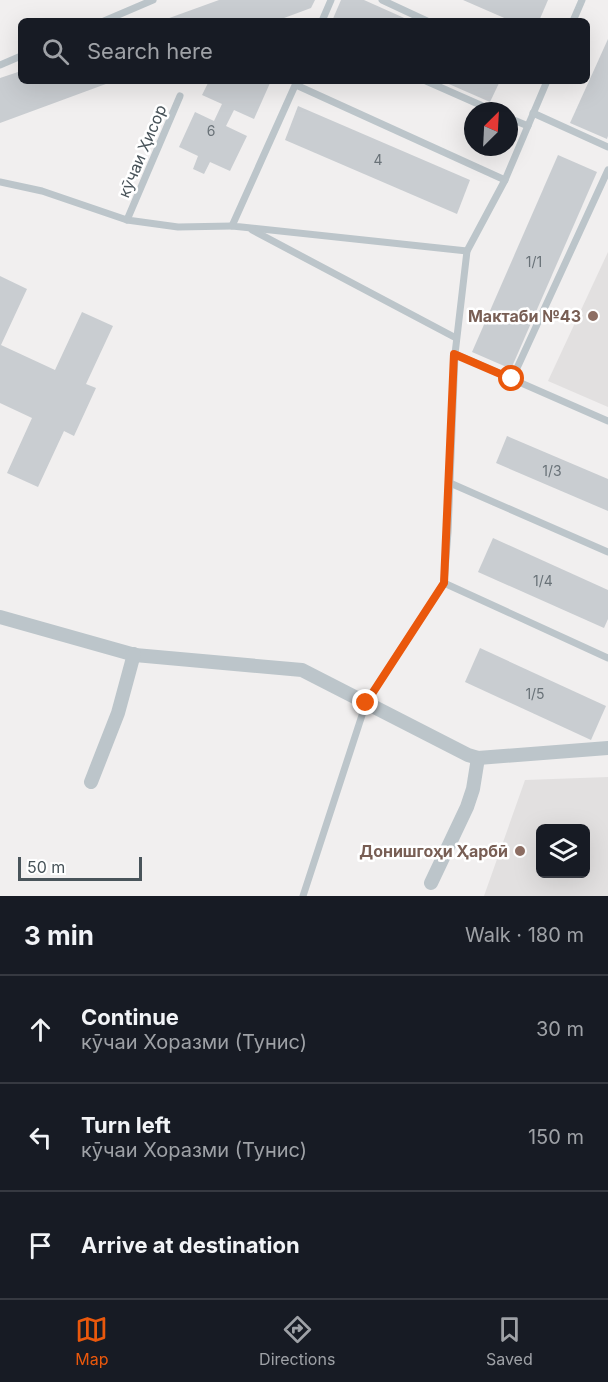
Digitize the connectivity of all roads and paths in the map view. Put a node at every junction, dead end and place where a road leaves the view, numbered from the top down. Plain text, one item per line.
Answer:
1 (153, 0) edge
2 (331, 0) edge
3 (382, 0) edge
4 (582, 0) edge
5 (111, 18) edge
6 (323, 18) edge
7 (421, 18) edge
8 (574, 18) edge
9 (18, 57) edge
10 (0, 65) edge
11 (297, 84) edge
12 (299, 84) edge
13 (433, 84) edge
14 (546, 84) edge
15 (180, 96) dead end
16 (474, 102) edge
17 (533, 113) junction
18 (518, 122) edge
19 (528, 126) junction
20 (608, 147) edge
21 (608, 170) edge
22 (505, 180) junction
23 (0, 182) edge
24 (127, 220) junction
25 (232, 226) junction
26 (247, 227) junction
27 (467, 251) junction
28 (456, 338) junction
29 (454, 354) junction
30 (512, 379) junction
31 (608, 422) edge
32 (450, 483) junction
33 (608, 552) edge
34 (444, 583) junction
35 (0, 617) edge
36 (134, 654) junction
37 (608, 658) edge
38 (366, 703) junction
39 (608, 748) edge
40 (478, 758) junction
41 (91, 782) dead end
42 (431, 884) dead end
43 (303, 896) edge

1 - 5 lane
2 - 6 lane
3 - 7 lane
4 - 8 lane
9 - 10 lane
11 - 25 lane
12 - 22 lane
13 - 16 lane
14 - 17 lane
15 - 24 lane, кӯчаи Ҳисор
17 - 19 lane
17 - 20 lane
18 - 19 lane
19 - 22 lane
21 - 30 lane
22 - 27 lane
23 - 24 lane
24 - 25 lane, кӯчаи Ҳисор
25 - 26 lane, кӯчаи Ҳисор
26 - 27 lane, кӯчаи Ҳисор
26 - 28 lane
27 - 28 lane
28 - 29 lane
29 - 30 lane
29 - 32 lane
30 - 31 lane
32 - 33 lane
32 - 34 lane
34 - 37 lane
34 - 38 lane
35 - 36 street
36 - 38 street
36 - 41 street
38 - 40 street
38 - 43 lane
39 - 40 street
40 - 42 street

